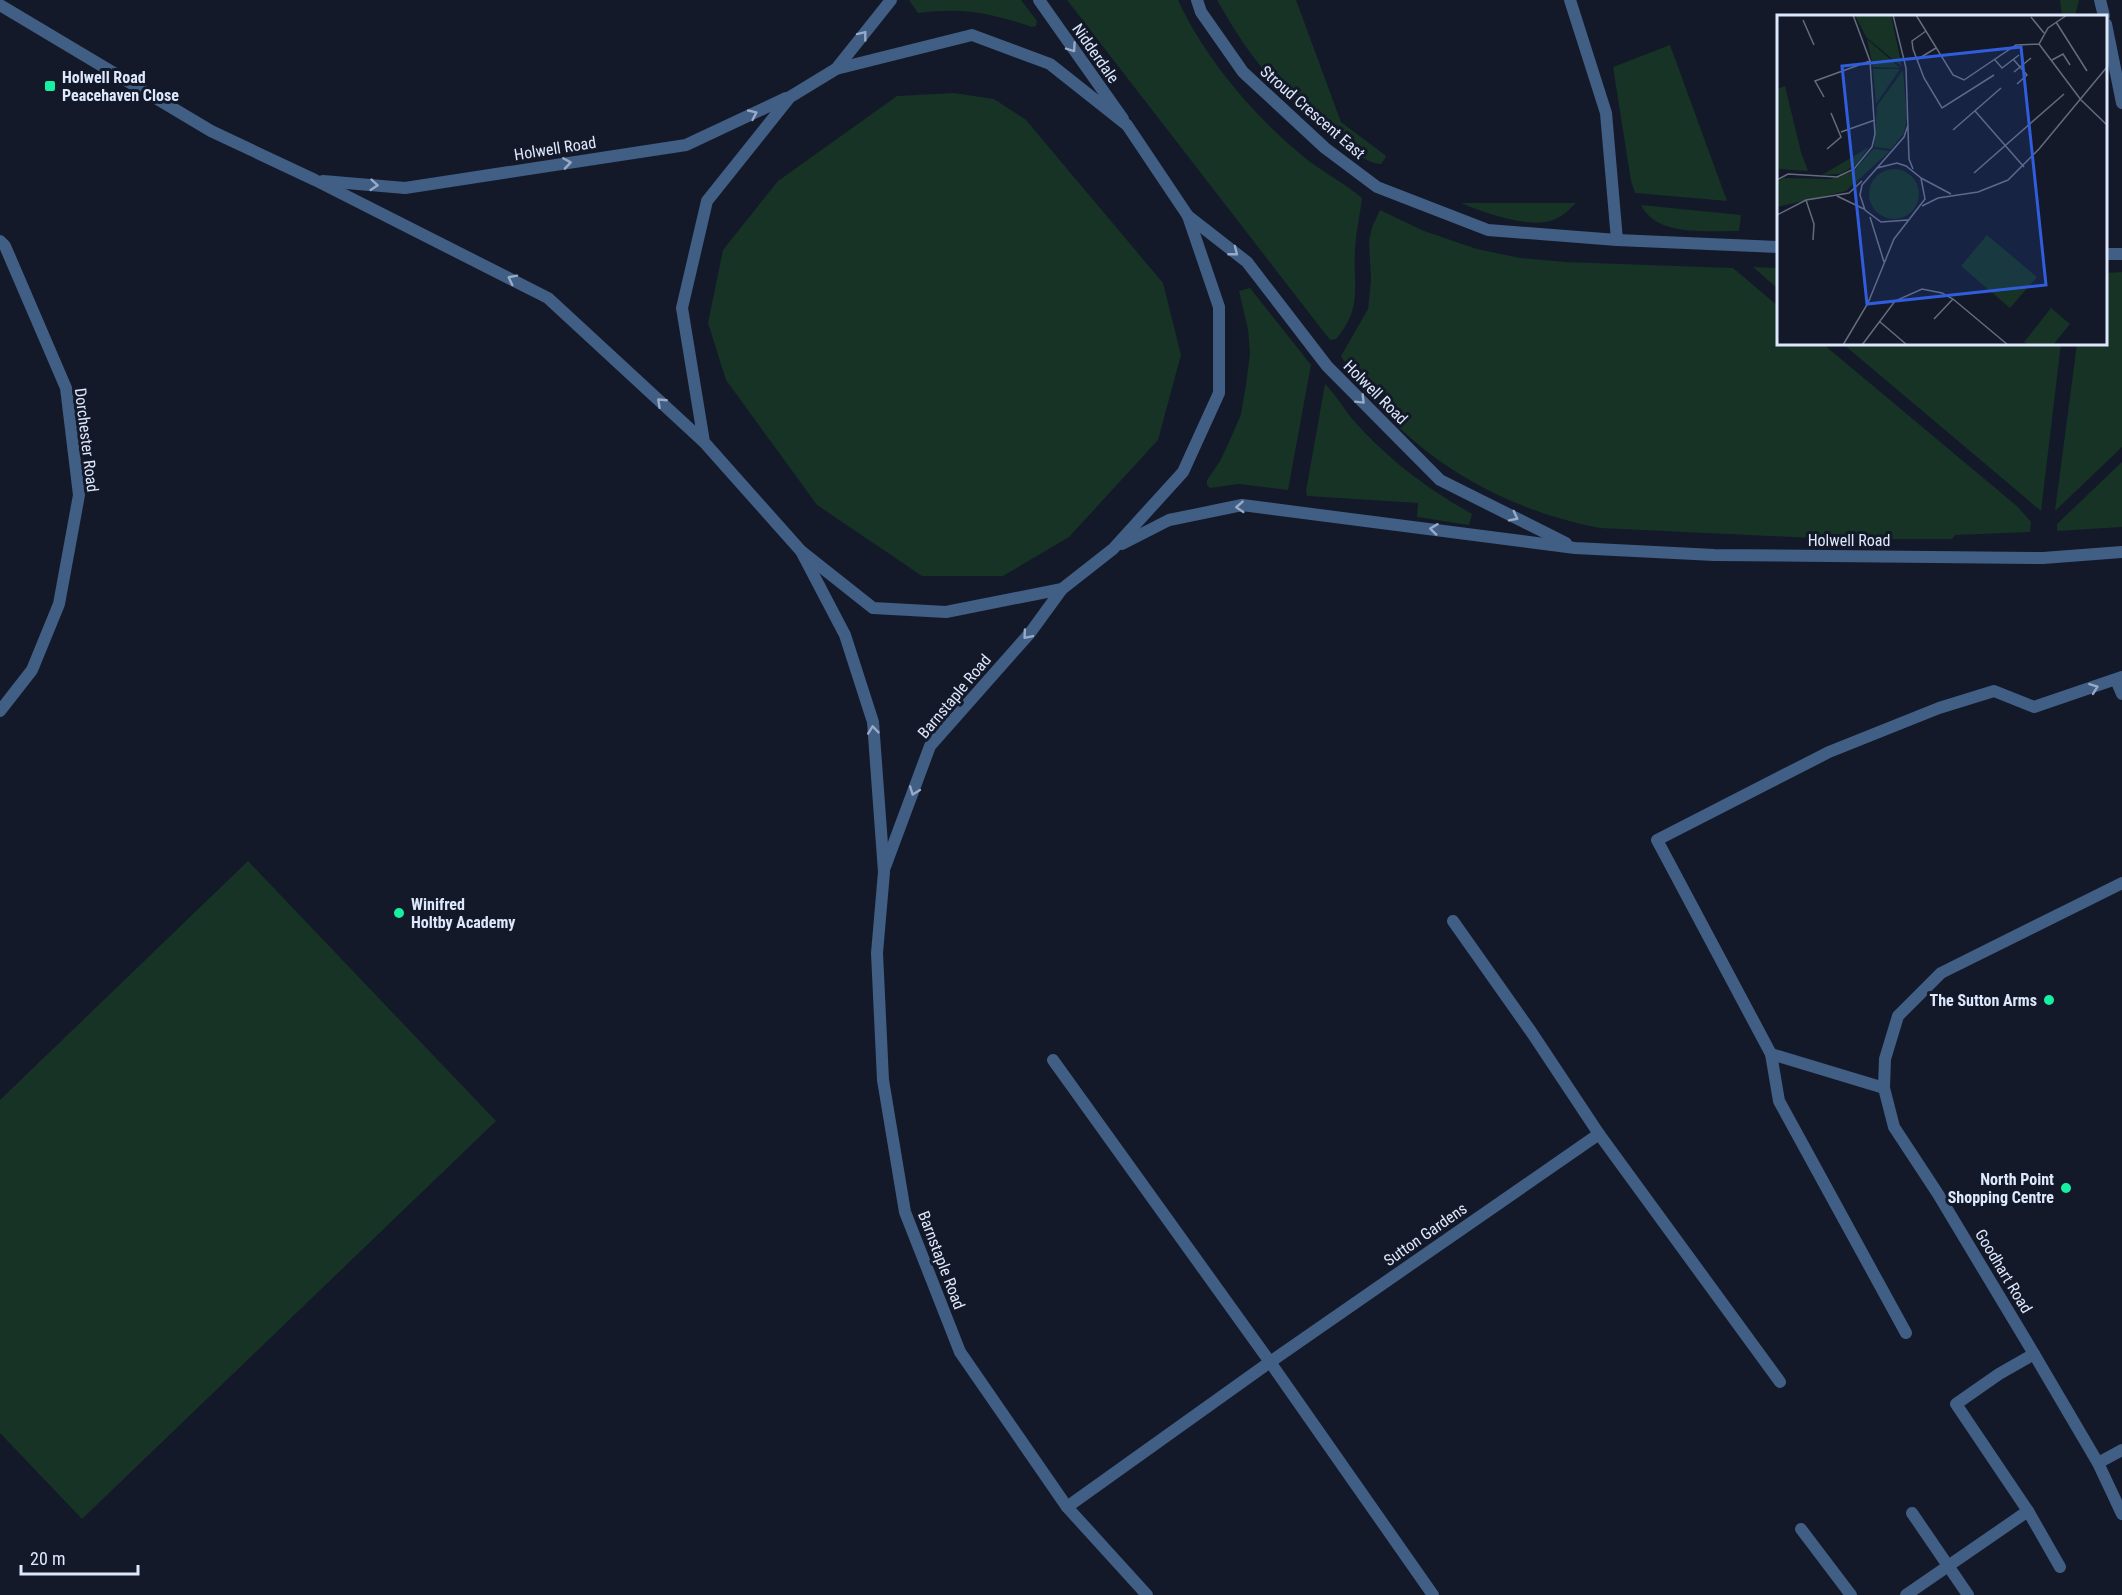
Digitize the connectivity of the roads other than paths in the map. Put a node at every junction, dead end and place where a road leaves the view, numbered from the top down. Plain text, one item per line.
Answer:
1 (891, 0) edge
2 (1039, 0) edge
3 (1197, 0) edge
4 (1570, 0) edge
5 (2100, 0) edge
6 (0, 5) edge
7 (2104, 15) edge
8 (2107, 29) edge
9 (836, 69) junction
10 (790, 97) junction
11 (2122, 103) edge
12 (1127, 125) junction
13 (315, 180) junction
14 (1188, 216) junction
15 (1617, 240) junction
16 (0, 241) edge
17 (1777, 247) edge
18 (704, 442) junction
19 (1575, 548) junction
20 (1113, 549) junction
21 (801, 551) junction
22 (2122, 552) edge
23 (1062, 589) junction
24 (2119, 678) edge
25 (2122, 694) edge
26 (0, 711) edge
27 (884, 872) junction
28 (2122, 883) edge
29 (1453, 921) dead end
30 (1771, 1054) junction
31 (1053, 1060) dead end
32 (1884, 1088) junction
33 (1599, 1134) junction
34 (1906, 1333) dead end
35 (2034, 1354) junction
36 (1270, 1362) junction
37 (1780, 1382) dead end
38 (2122, 1450) edge
39 (2098, 1463) junction
40 (1067, 1507) junction
41 (2028, 1511) junction
42 (1912, 1513) dead end
43 (2122, 1514) edge
44 (1801, 1529) dead end
45 (1948, 1565) junction
46 (2060, 1567) dead end
47 (1147, 1595) edge
48 (1433, 1595) edge
49 (1851, 1595) edge
50 (1906, 1595) edge
51 (1968, 1595) edge

9 -> 1 street
2 -> 12 street, Nidderdale
3 - 15 street, Stroud Crescent East
4 - 15 street
5 - 7 street
6 - 13 street, Holwell Road
8 - 11 street
9 - 10 street
9 - 12 street
13 -> 10 street, Holwell Road
10 - 18 street
12 - 14 street, Nidderdale
18 -> 13 street, Holwell Road
14 -> 19 street, Holwell Road
14 - 20 street
15 - 17 street, Stroud Crescent East
16 - 26 street, Dorchester Road
18 - 21 street, Holwell Road
19 -> 20 street, Holwell Road
19 - 22 street, Holwell Road
20 - 23 street
21 - 23 street
27 -> 21 street, Barnstaple Road
23 -> 27 street, Barnstaple Road
24 - 25 street
30 -> 24 street
27 - 40 street, Barnstaple Road
28 - 32 street, Goodhart Road
29 - 33 street
30 - 32 street
30 - 34 street
31 - 36 street
32 - 35 street, Goodhart Road
33 - 36 street, Sutton Gardens
33 - 37 street
35 - 39 street, Goodhart Road
35 - 41 street
36 - 40 street, Sutton Gardens
36 - 48 street
38 - 39 street
39 - 43 street, Goodhart Road
40 - 47 street, Barnstaple Road
41 - 45 street
41 - 46 street
42 - 45 street
44 - 49 street
45 - 50 street
45 - 51 street

